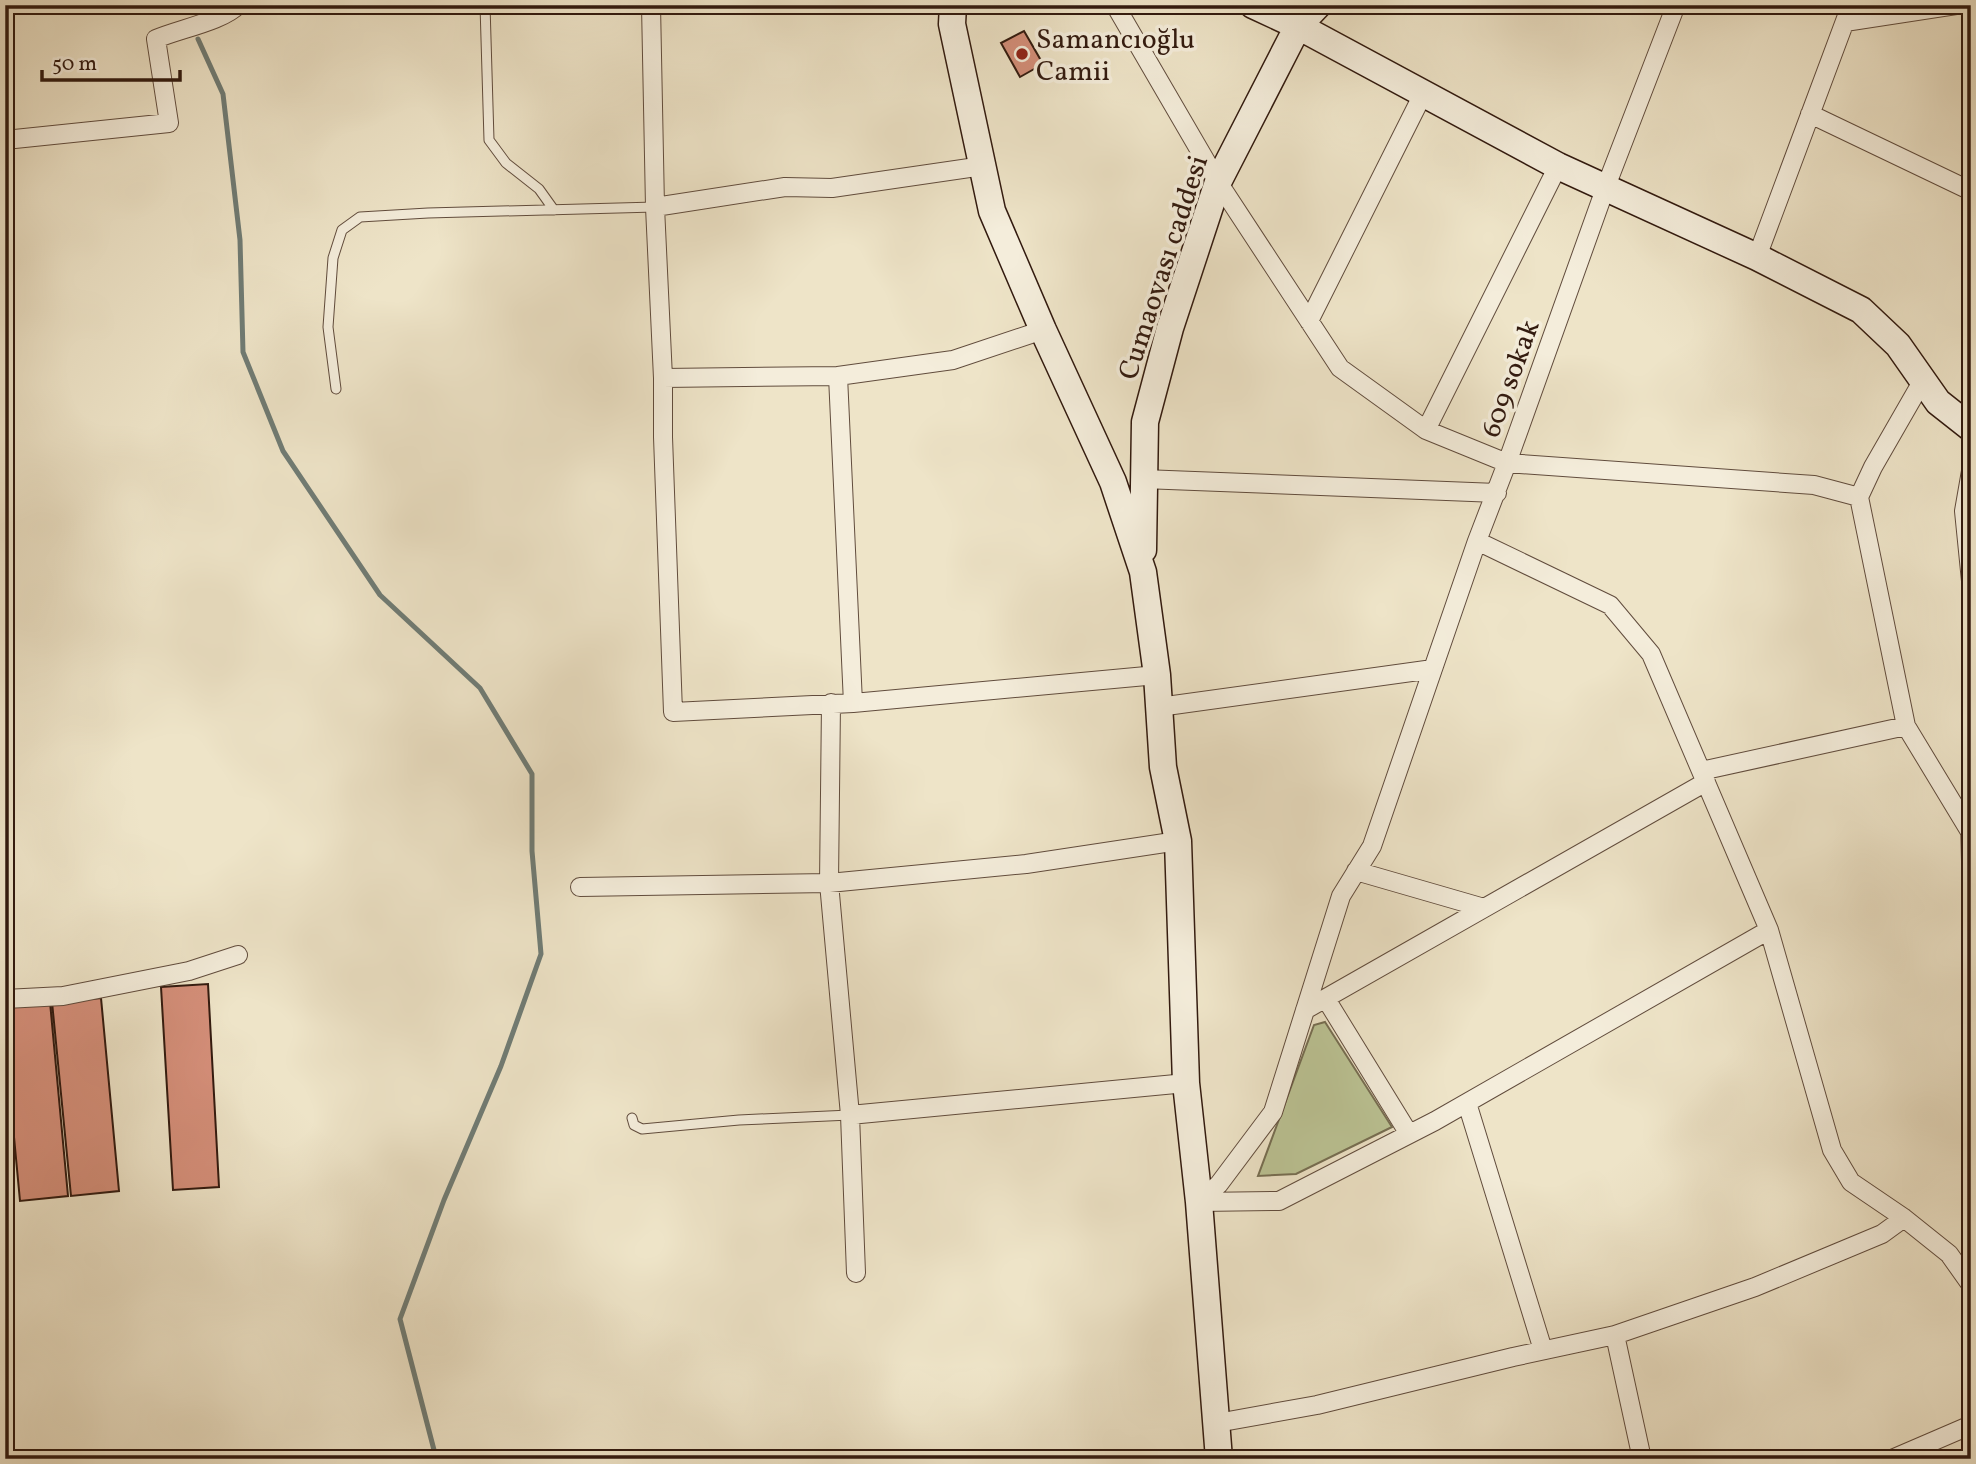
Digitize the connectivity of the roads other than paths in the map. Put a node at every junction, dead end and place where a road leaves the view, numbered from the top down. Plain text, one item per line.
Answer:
1 (238, 5) edge
2 (485, 5) edge
3 (650, 5) edge
4 (953, 5) edge
5 (1115, 5) edge
6 (1253, 5) edge
7 (1318, 5) edge
8 (1676, 5) edge
9 (1956, 5) edge
10 (1848, 13) edge
11 (1298, 26) junction
12 (1423, 94) junction
13 (1810, 114) junction
14 (5, 141) edge
15 (983, 166) junction
16 (1558, 166) junction
17 (1218, 182) junction
18 (1605, 189) junction
19 (1971, 191) edge
20 (655, 207) junction
21 (555, 210) junction
22 (1757, 257) junction
23 (1309, 321) junction
24 (1043, 330) junction
25 (838, 376) junction
26 (663, 377) junction
27 (1923, 380) junction
28 (336, 388) dead end
29 (1971, 428) edge
30 (1426, 430) junction
31 (1507, 463) junction
32 (1971, 471) edge
33 (1143, 478) junction
34 (1497, 493) junction
35 (1859, 497) junction
36 (1477, 541) junction
37 (1143, 572) junction
38 (1971, 581) edge
39 (1433, 670) junction
40 (1157, 675) junction
41 (831, 703) junction
42 (853, 703) junction
43 (1158, 707) junction
44 (1906, 726) junction
45 (1704, 777) junction
46 (1970, 821) edge
47 (1178, 841) junction
48 (1971, 861) edge
49 (1356, 872) junction
50 (829, 883) junction
51 (580, 887) dead end
52 (1484, 908) junction
53 (1769, 930) junction
54 (238, 955) dead end
55 (5, 999) edge
56 (1326, 999) junction
57 (1305, 1010) junction
58 (1186, 1083) junction
59 (1467, 1103) junction
60 (850, 1115) junction
61 (632, 1118) dead end
62 (1409, 1134) junction
63 (1199, 1202) junction
64 (1904, 1218) junction
65 (856, 1273) dead end
66 (1971, 1285) edge
67 (1615, 1335) junction
68 (1543, 1350) junction
69 (1217, 1423) junction
70 (1971, 1425) edge
71 (1219, 1459) edge
72 (1642, 1459) edge
73 (1892, 1459) edge

1 - 14 street
2 - 21 lane
3 - 20 street
4 - 15 main road
5 - 17 street, 609 sokak
6 - 11 main road
7 - 11 main road, Cumaovası caddesi
8 - 18 street, 609 sokak
9 - 10 street
10 - 13 street
11 - 12 main road
11 - 17 main road, Cumaovası caddesi
12 - 16 main road
12 - 23 street
13 - 19 street
13 - 22 street
15 - 20 street
15 - 24 main road
16 - 18 main road
16 - 30 street
17 - 23 street, 609 sokak
17 - 33 main road, Cumaovası caddesi
18 - 22 main road
18 - 31 street, 609 sokak
20 - 21 lane
20 - 26 street
21 - 28 lane
22 - 27 main road
23 - 30 street, 609 sokak
24 - 25 street
24 - 37 main road
25 - 26 street
25 - 42 street
26 - 41 street
27 - 29 main road
27 - 35 street
30 - 31 street, 609 sokak
31 - 34 street
31 - 35 street
32 - 38 street
33 - 34 street
33 - 37 main road, Cumaovası caddesi
34 - 36 street
35 - 44 street
36 - 39 street
36 - 45 street
37 - 40 main road
39 - 43 street
39 - 49 street
40 - 42 street
40 - 43 main road
41 - 42 street
41 - 50 street
43 - 47 main road
44 - 45 street
44 - 46 street
45 - 52 street
45 - 53 street
46 - 48 street
47 - 50 street
47 - 58 main road
49 - 52 street
49 - 57 street
50 - 51 street
50 - 60 street
52 - 56 street
53 - 59 street
53 - 64 street
54 - 55 street
56 - 57 street
56 - 62 street
57 - 63 street
58 - 60 street
58 - 63 main road
59 - 62 street
59 - 68 street
60 - 61 lane
60 - 65 street
62 - 63 street
63 - 69 main road
64 - 66 street
64 - 67 street
67 - 68 street
67 - 72 street
68 - 69 street
69 - 71 main road
70 - 73 street

